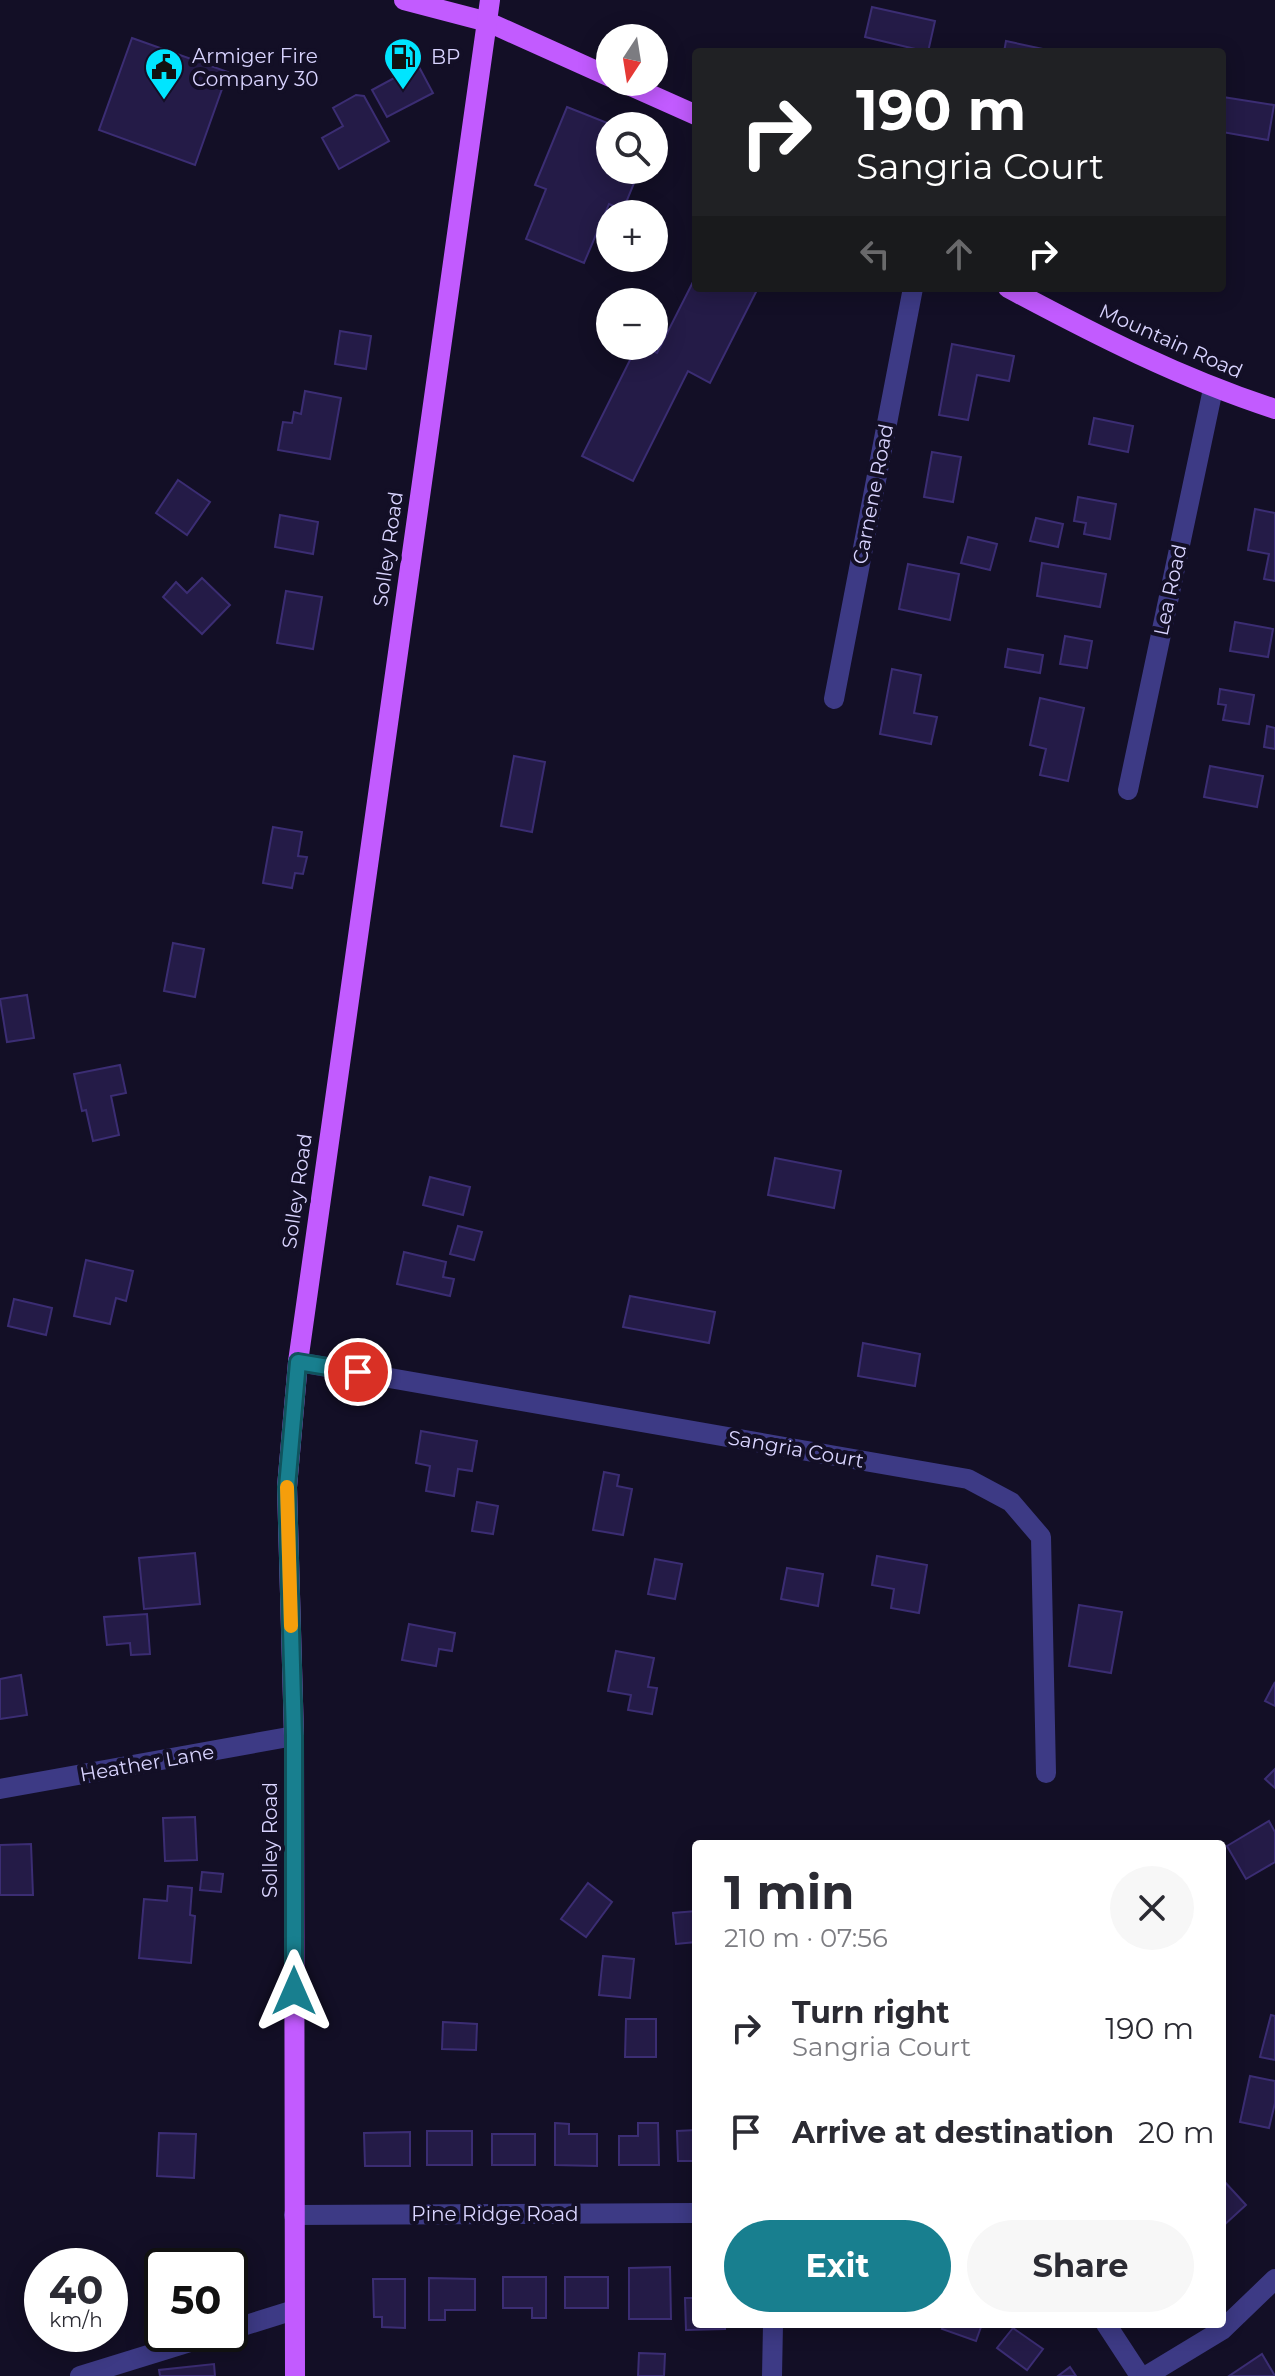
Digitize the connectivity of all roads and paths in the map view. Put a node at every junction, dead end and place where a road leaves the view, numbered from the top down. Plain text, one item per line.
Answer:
1 (404, 0) edge
2 (490, 0) edge
3 (488, 22) junction
4 (596, 71) edge
5 (653, 96) edge
6 (692, 113) edge
7 (912, 292) edge
8 (1015, 292) edge
9 (1213, 389) junction
10 (1275, 409) edge
11 (834, 699) dead end
12 (1128, 790) dead end
13 (298, 1362) junction
14 (294, 1736) junction
15 (1046, 1773) dead end
16 (0, 1789) edge
17 (692, 2213) edge
18 (294, 2215) junction
19 (1275, 2279) edge
20 (294, 2310) junction
21 (248, 2324) edge
22 (1226, 2326) edge
23 (773, 2328) edge
24 (1109, 2328) edge
25 (1224, 2328) edge
26 (158, 2352) edge
27 (80, 2376) edge
28 (295, 2376) edge
29 (772, 2376) edge
30 (1140, 2376) edge
31 (1146, 2376) edge

1 - 3 main road
2 - 3 main road, Solley Road
3 - 4 main road
3 - 13 main road, Solley Road
5 - 6 main road
7 - 11 street, Carnene Road
8 - 9 main road, Mountain Road
9 - 10 main road, Mountain Road
9 - 12 street, Lea Road
13 - 14 main road, Solley Road
13 - 15 street, Sangria Court
14 - 16 street, Heather Lane
14 - 18 main road, Solley Road
17 - 18 street, Pine Ridge Road
18 - 20 main road, Solley Road
19 - 22 street
20 - 21 street
20 - 28 main road, Solley Road
23 - 29 street
24 - 30 street
25 - 31 street
26 - 27 street

